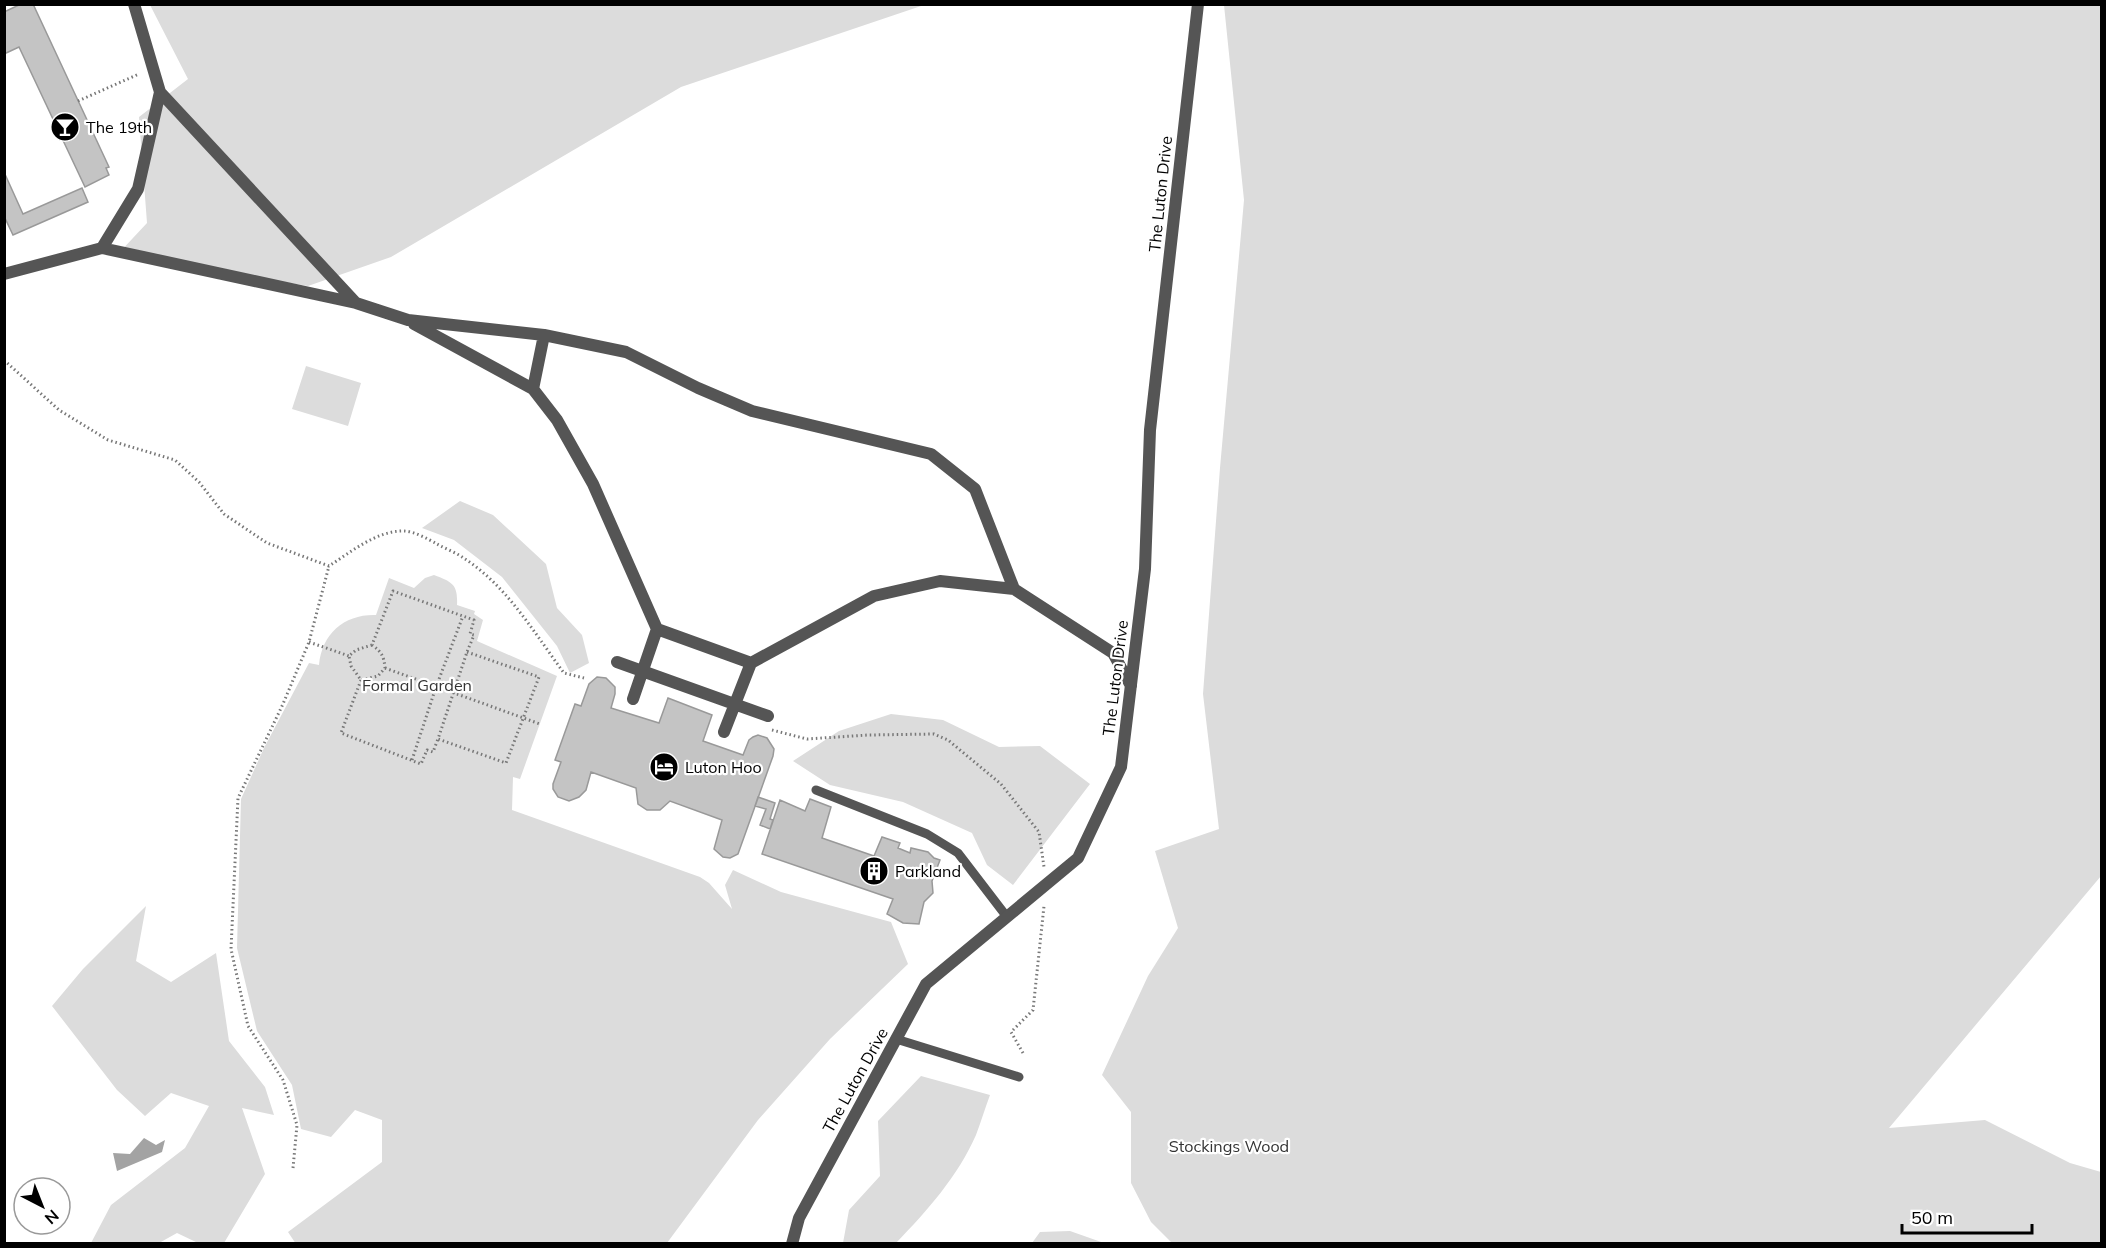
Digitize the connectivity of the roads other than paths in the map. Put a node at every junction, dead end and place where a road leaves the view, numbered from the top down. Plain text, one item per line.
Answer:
1 (135, 4) edge
2 (1198, 4) edge
3 (160, 92) junction
4 (102, 248) junction
5 (4, 274) edge
6 (356, 303) junction
7 (408, 320) junction
8 (544, 335) junction
9 (533, 389) junction
10 (1014, 589) junction
11 (657, 629) junction
12 (617, 662) dead end
13 (751, 663) junction
14 (643, 671) junction
15 (1131, 686) junction
16 (633, 699) dead end
17 (735, 703) junction
18 (768, 716) dead end
19 (724, 732) dead end
20 (816, 790) dead end
21 (1007, 916) junction
22 (896, 1038) junction
23 (1019, 1077) dead end
24 (792, 1244) edge

1 - 3 street
2 - 15 street, The Luton Drive
3 - 4 street
3 - 6 street
4 - 5 street
4 - 6 street
6 - 7 street
7 - 8 street
7 - 9 street
8 - 9 street
8 - 10 street
9 - 11 street
10 - 13 street
10 - 15 street
11 - 13 street
11 - 14 street
12 - 14 street
13 - 17 street
14 - 16 street
14 - 17 street
15 - 21 street, The Luton Drive
17 - 18 street
17 - 19 street
20 - 21 lane
21 - 22 street, The Luton Drive
22 - 23 lane
22 - 24 street, The Luton Drive

